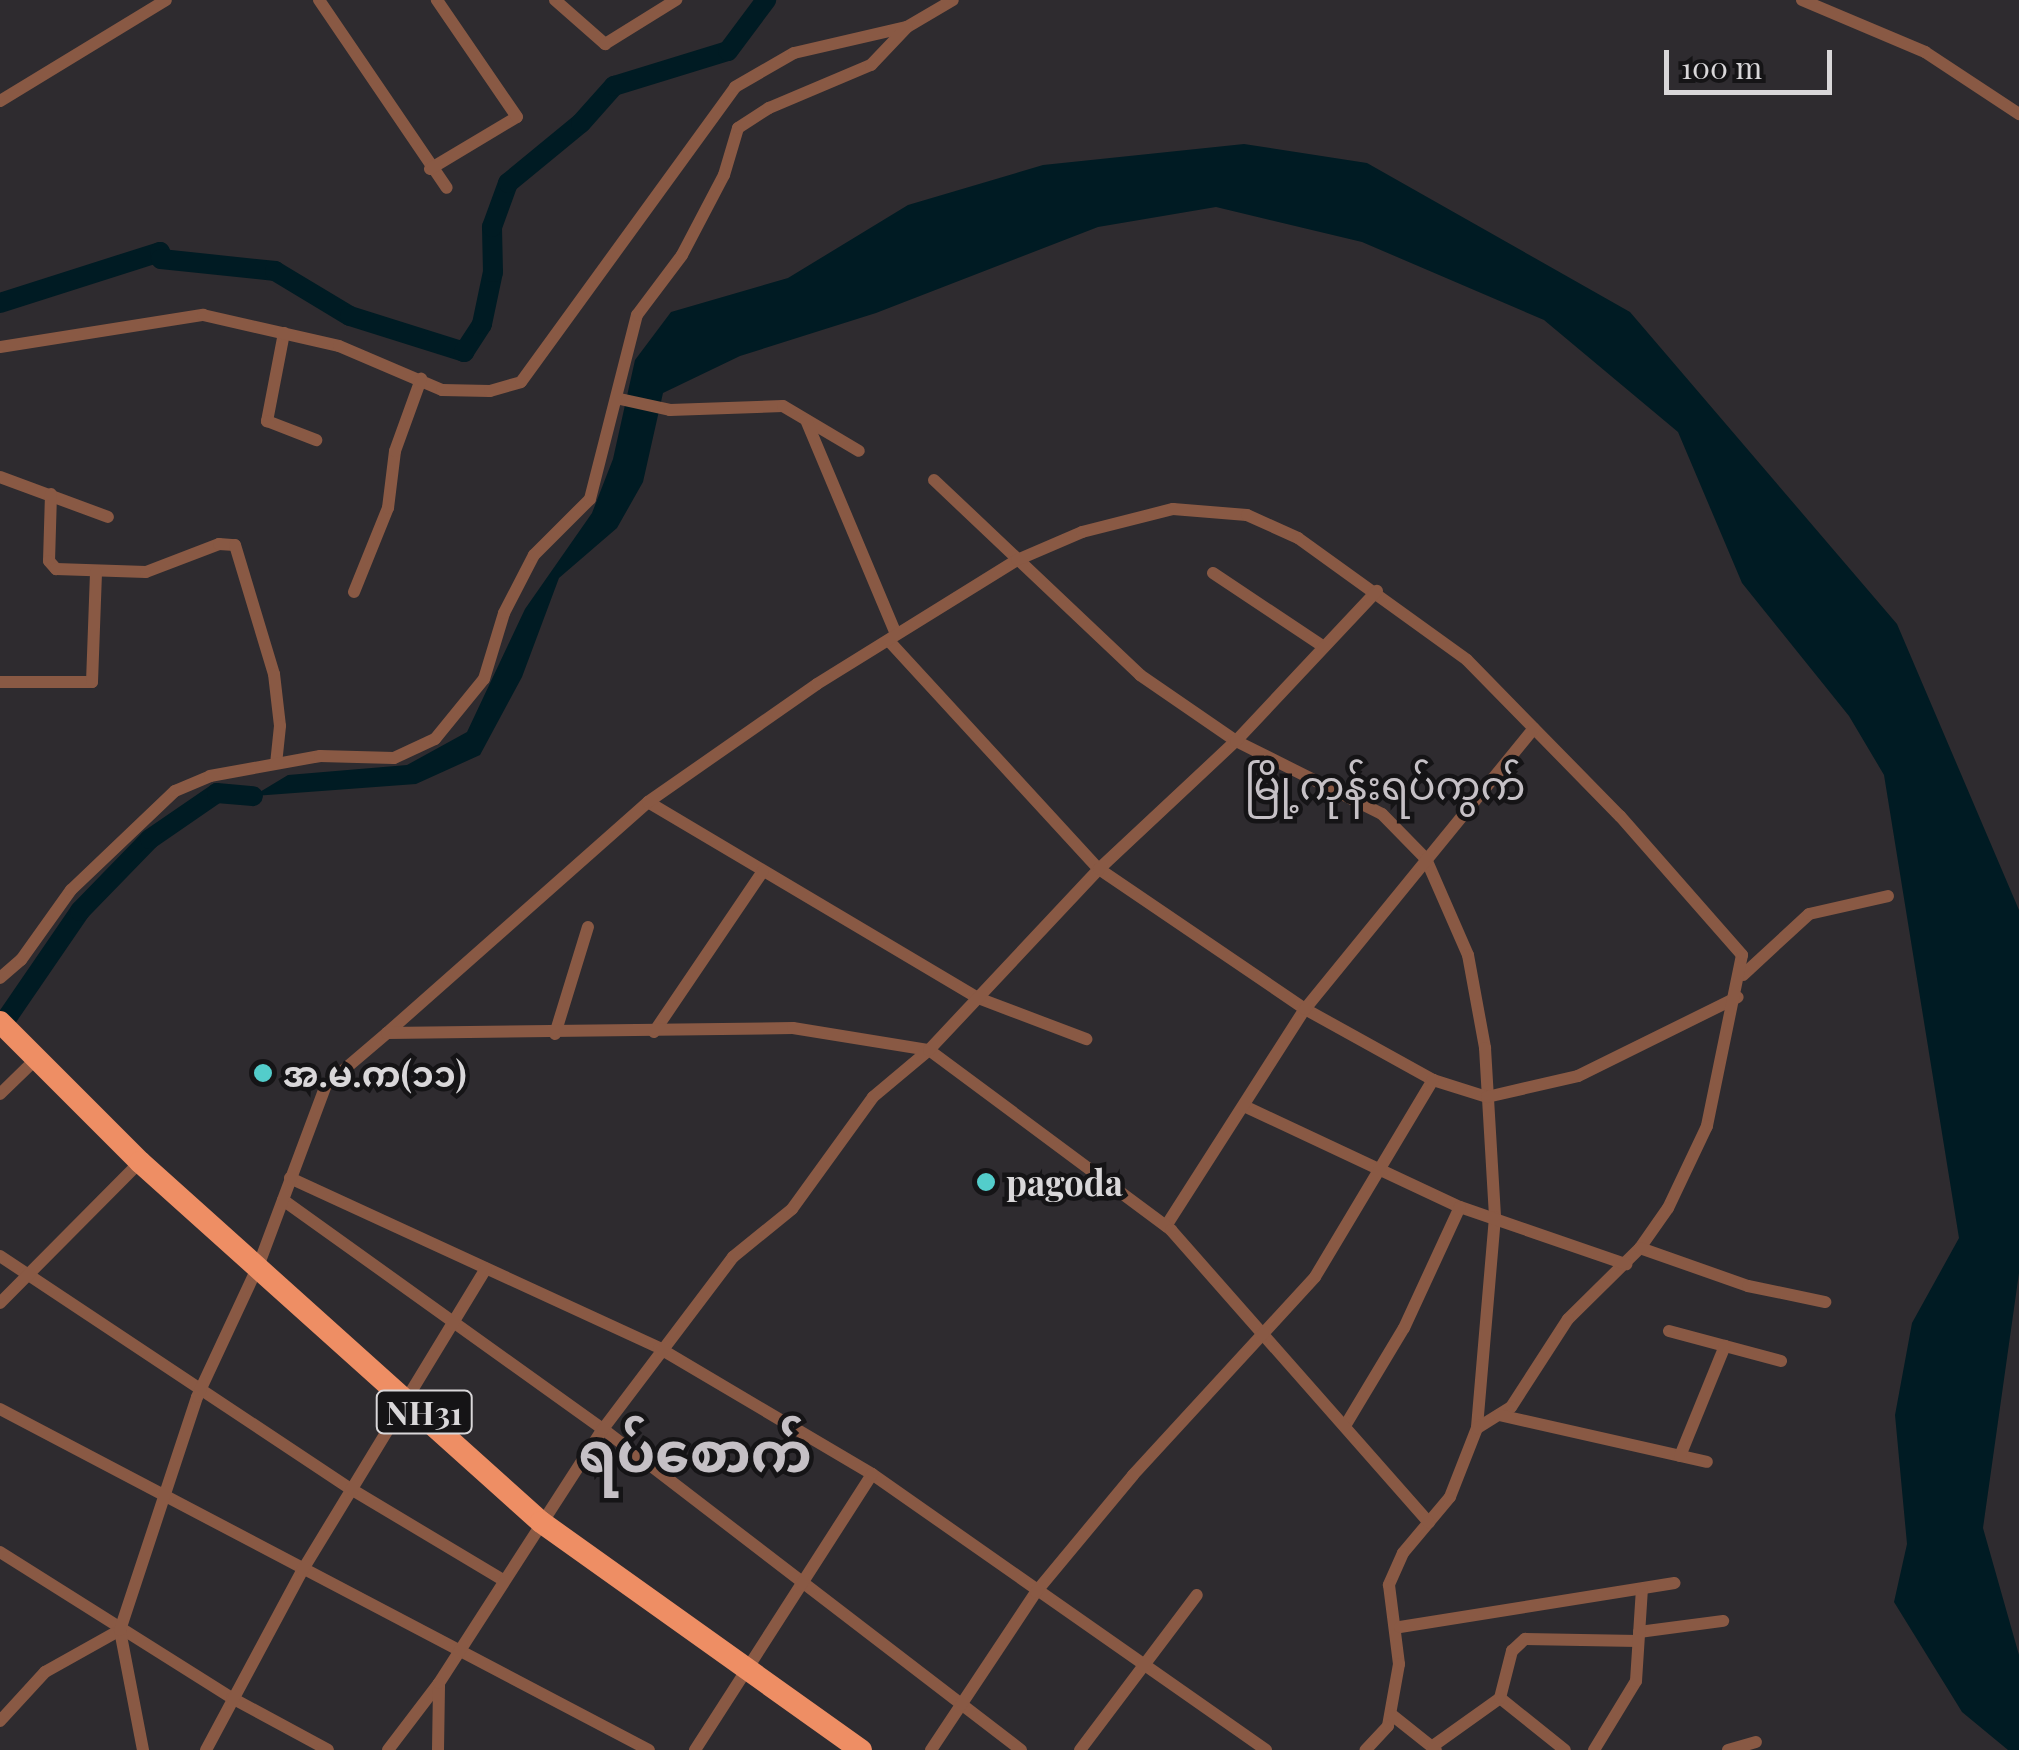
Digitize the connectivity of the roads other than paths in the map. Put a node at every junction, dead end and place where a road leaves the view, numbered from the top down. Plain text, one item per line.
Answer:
1 (166, 0) edge
2 (319, 0) edge
3 (437, 0) edge
4 (555, 0) edge
5 (676, 0) edge
6 (953, 0) edge
7 (1802, 0) edge
8 (907, 28) junction
9 (0, 101) edge
10 (2019, 114) edge
11 (430, 169) junction
12 (447, 188) dead end
13 (284, 333) junction
14 (0, 347) edge
15 (421, 379) junction
16 (622, 400) junction
17 (806, 420) junction
18 (316, 440) dead end
19 (859, 451) dead end
20 (0, 477) edge
21 (934, 480) dead end
22 (51, 494) junction
23 (108, 516) dead end
24 (1017, 560) junction
25 (96, 572) junction
26 (1213, 573) dead end
27 (1377, 591) junction
28 (354, 592) dead end
29 (892, 638) junction
30 (1324, 647) junction
31 (0, 682) edge
32 (1534, 728) junction
33 (1236, 741) junction
34 (276, 762) junction
35 (648, 802) junction
36 (1426, 859) junction
37 (1098, 869) junction
38 (763, 871) junction
39 (1888, 896) dead end
40 (588, 927) dead end
41 (1743, 976) junction
42 (0, 978) edge
43 (1738, 997) junction
44 (978, 998) junction
45 (1305, 1009) junction
46 (7, 1030) edge
47 (654, 1032) junction
48 (387, 1033) junction
49 (555, 1034) junction
50 (1086, 1039) dead end
51 (929, 1050) junction
52 (35, 1060) junction
53 (1432, 1080) junction
54 (0, 1094) edge
55 (1487, 1098) junction
56 (1244, 1106) junction
57 (140, 1162) junction
58 (1382, 1170) junction
59 (290, 1178) junction
60 (283, 1200) junction
61 (1460, 1206) junction
62 (1495, 1217) junction
63 (1166, 1226) junction
64 (1640, 1248) junction
65 (0, 1256) edge
66 (258, 1264) junction
67 (1626, 1264) junction
68 (486, 1268) junction
69 (26, 1274) junction
70 (1824, 1302) dead end
71 (0, 1303) edge
72 (456, 1324) junction
73 (1669, 1331) dead end
74 (1266, 1335) junction
75 (1725, 1346) junction
76 (660, 1348) junction
77 (1781, 1361) dead end
78 (200, 1392) junction
79 (409, 1398) junction
80 (0, 1409) edge
81 (1499, 1414) junction
82 (1345, 1426) junction
83 (1477, 1428) junction
84 (603, 1429) junction
85 (1680, 1456) junction
86 (1707, 1462) dead end
87 (872, 1474) junction
88 (351, 1490) junction
89 (164, 1500) junction
90 (541, 1522) junction
91 (1428, 1522) junction
92 (0, 1552) edge
93 (302, 1571) junction
94 (503, 1580) junction
95 (801, 1581) junction
96 (1674, 1583) dead end
97 (1642, 1589) junction
98 (1036, 1592) junction
99 (1197, 1595) dead end
100 (1724, 1622) dead end
101 (1400, 1627) junction
102 (120, 1630) junction
103 (1638, 1636) junction
104 (459, 1651) junction
105 (1142, 1664) junction
106 (746, 1667) junction
107 (439, 1682) junction
108 (232, 1698) junction
109 (1500, 1698) junction
110 (962, 1704) junction
111 (1392, 1714) junction
112 (0, 1721) edge
113 (1756, 1742) dead end
114 (1434, 1748) edge
115 (142, 1750) edge
116 (206, 1750) edge
117 (328, 1750) edge
118 (388, 1750) edge
119 (438, 1750) edge
120 (649, 1750) edge
121 (695, 1750) edge
122 (861, 1750) edge
123 (930, 1750) edge
124 (1021, 1750) edge
125 (1080, 1750) edge
126 (1266, 1750) edge
127 (1366, 1750) edge
128 (1565, 1750) edge
129 (1594, 1750) edge
130 (1728, 1750) edge

1 - 9 street
2 - 11 street
3 - 11 street
4 - 5 street
6 - 8 street
7 - 10 street
8 - 15 street
8 - 16 street
11 - 12 street
13 - 14 street
13 - 15 street
13 - 18 street
15 - 28 street
16 - 17 street
16 - 34 street
17 - 19 street
17 - 29 street
20 - 22 street
21 - 24 street
22 - 23 street
22 - 25 street
24 - 27 street
24 - 29 street
24 - 33 street
25 - 31 street
25 - 34 street
26 - 30 street
27 - 30 street
27 - 32 street
29 - 35 street
29 - 37 street
30 - 33 street
32 - 36 street
32 - 41 street
33 - 36 street
33 - 37 street
34 - 42 street
35 - 38 street
35 - 48 street
36 - 45 street
36 - 55 street
37 - 44 street
37 - 45 street
38 - 44 street
38 - 47 street
39 - 41 street
40 - 49 street
41 - 43 street
43 - 55 street
43 - 64 street
44 - 50 street
44 - 51 street
45 - 53 street
45 - 56 street
46 - 52 highway, NH31
47 - 49 street
47 - 51 street
48 - 49 street
48 - 59 street
51 - 63 street
51 - 76 street
52 - 54 street
52 - 57 highway, NH31
53 - 55 street
53 - 58 street
55 - 62 street
56 - 58 street
56 - 63 street
57 - 66 highway, NH31
57 - 69 street
58 - 61 street
58 - 74 street
59 - 60 street
59 - 68 street
60 - 66 street
60 - 72 street
61 - 62 street
61 - 82 street
62 - 67 street
62 - 83 street
63 - 74 street
64 - 67 street
64 - 70 street
65 - 69 street
66 - 78 street
66 - 79 highway, NH31
67 - 81 street
68 - 72 street
68 - 76 street
69 - 71 street
69 - 78 street
72 - 79 street
72 - 84 street
73 - 75 street
74 - 82 street
74 - 98 street
75 - 77 street
75 - 85 street
76 - 84 street
76 - 87 street
78 - 88 street
78 - 89 street
79 - 88 street
79 - 90 highway, NH31
80 - 89 street
81 - 83 street
81 - 85 street
82 - 91 street
83 - 91 street
84 - 90 street
84 - 95 street
85 - 86 street
87 - 95 street
87 - 98 street
88 - 93 street
88 - 94 street
89 - 93 street
89 - 102 street
90 - 94 street
90 - 106 highway, NH31
91 - 101 street
92 - 102 street
93 - 104 street
93 - 108 street
94 - 104 street
95 - 106 street
95 - 110 street
96 - 97 street
97 - 101 street
97 - 103 street
98 - 105 street
98 - 110 street
99 - 105 street
100 - 103 street
101 - 111 street
102 - 108 street
102 - 112 street
102 - 115 street
103 - 109 street
103 - 129 street
104 - 107 street
104 - 120 street
105 - 125 street
105 - 126 street
106 - 121 street
106 - 122 highway, NH31
107 - 118 street
107 - 119 street
108 - 116 street
108 - 117 street
109 - 114 street
109 - 128 street
110 - 123 street
110 - 124 street
111 - 114 street
111 - 127 street
113 - 130 street

